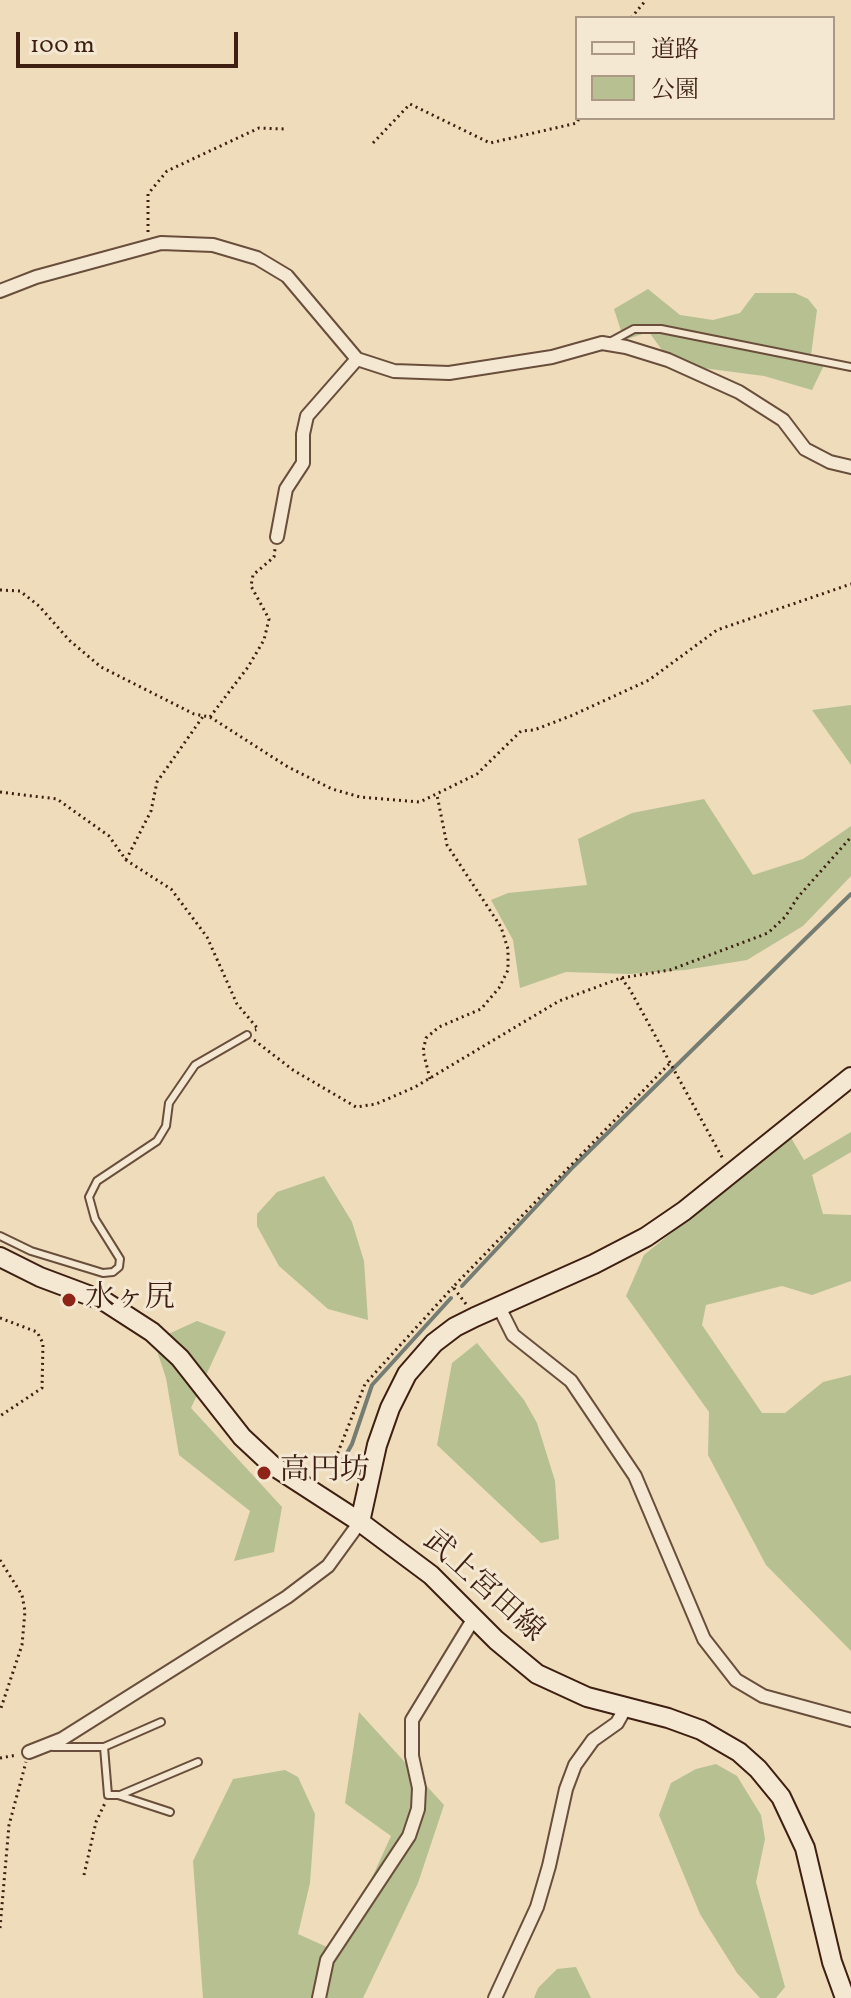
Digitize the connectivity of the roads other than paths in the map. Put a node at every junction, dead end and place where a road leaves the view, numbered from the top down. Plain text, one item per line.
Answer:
1 (0, 291) edge
2 (606, 343) junction
3 (357, 359) junction
4 (851, 367) edge
5 (851, 467) edge
6 (277, 537) road end
7 (247, 1035) road end
8 (851, 1077) edge
9 (0, 1236) edge
10 (0, 1257) edge
11 (499, 1307) junction
12 (360, 1522) junction
13 (474, 1618) junction
14 (626, 1707) junction
15 (851, 1720) edge
16 (161, 1722) dead end
17 (42, 1747) junction
18 (104, 1747) junction
19 (29, 1752) road end
20 (198, 1762) dead end
21 (118, 1795) junction
22 (170, 1812) dead end
23 (319, 1998) edge
24 (495, 1998) edge
25 (845, 1998) edge

1 - 3 street
2 - 3 street
2 - 4 lane
2 - 5 street
3 - 6 street
7 - 9 lane
8 - 11 main road
10 - 12 main road, 武上宮田線
11 - 12 main road
11 - 15 street
12 - 13 main road, 武上宮田線
12 - 17 street
13 - 14 main road, 武上宮田線
13 - 23 street
14 - 24 street
14 - 25 main road, 武上宮田線
16 - 18 lane
17 - 18 lane
17 - 19 street
18 - 21 lane
20 - 21 lane
21 - 22 lane

